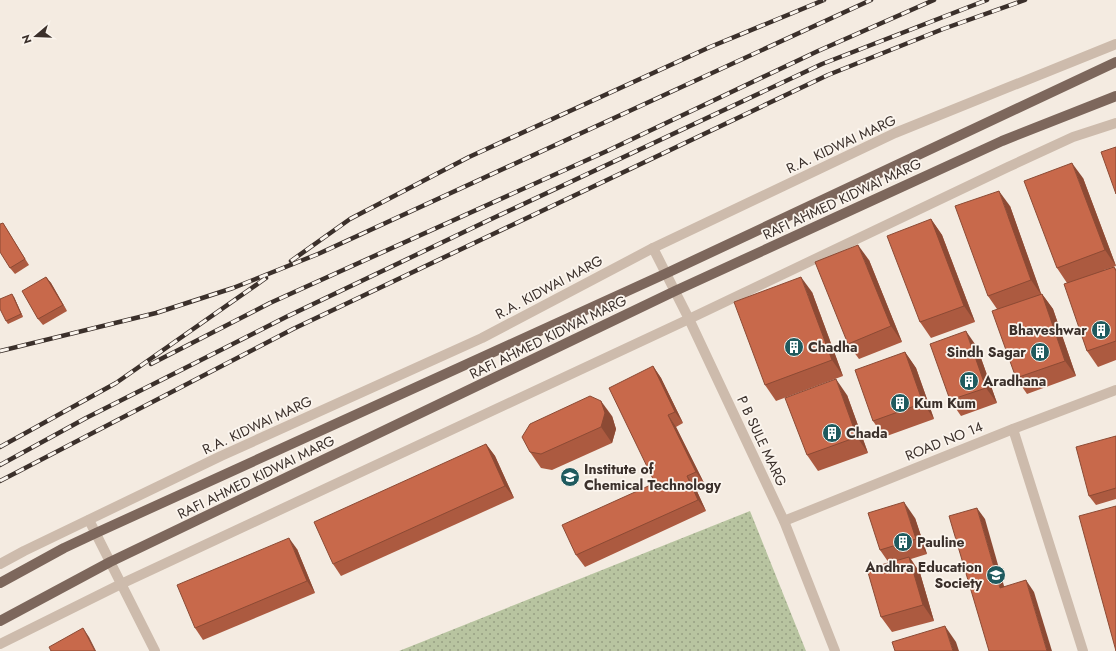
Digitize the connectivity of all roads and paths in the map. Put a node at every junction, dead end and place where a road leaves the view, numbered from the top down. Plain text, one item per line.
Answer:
1 (1116, 44) edge
2 (1116, 62) edge
3 (1116, 96) edge
4 (1116, 123) edge
5 (653, 248) junction
6 (667, 273) junction
7 (675, 291) junction
8 (689, 319) junction
9 (1116, 390) edge
10 (1013, 429) junction
11 (89, 520) junction
12 (784, 521) junction
13 (96, 533) junction
14 (110, 562) junction
15 (0, 564) edge
16 (0, 583) edge
17 (121, 584) junction
18 (0, 620) edge
19 (0, 644) edge
20 (155, 651) edge
21 (835, 651) edge
22 (1083, 651) edge

1 - 5 street, R.A. KIDWAI MARG
2 - 6 main road
3 - 7 main road, RAFI AHMED KIDWAI MARG
4 - 8 street
5 - 6 street, P B SULE MARG
5 - 11 street, R.A. KIDWAI MARG
6 - 7 street, P B SULE MARG
6 - 13 main road
7 - 8 street, P B SULE MARG
7 - 14 main road, RAFI AHMED KIDWAI MARG
8 - 12 street, P B SULE MARG
8 - 17 street
9 - 10 street, ROAD NO 14
10 - 12 street, ROAD NO 14
10 - 22 street
11 - 13 street
11 - 15 street, R.A. KIDWAI MARG
12 - 21 street, P B SULE MARG
13 - 14 street
13 - 16 main road
14 - 17 street
14 - 18 main road, RAFI AHMED KIDWAI MARG
17 - 19 street
17 - 20 street

